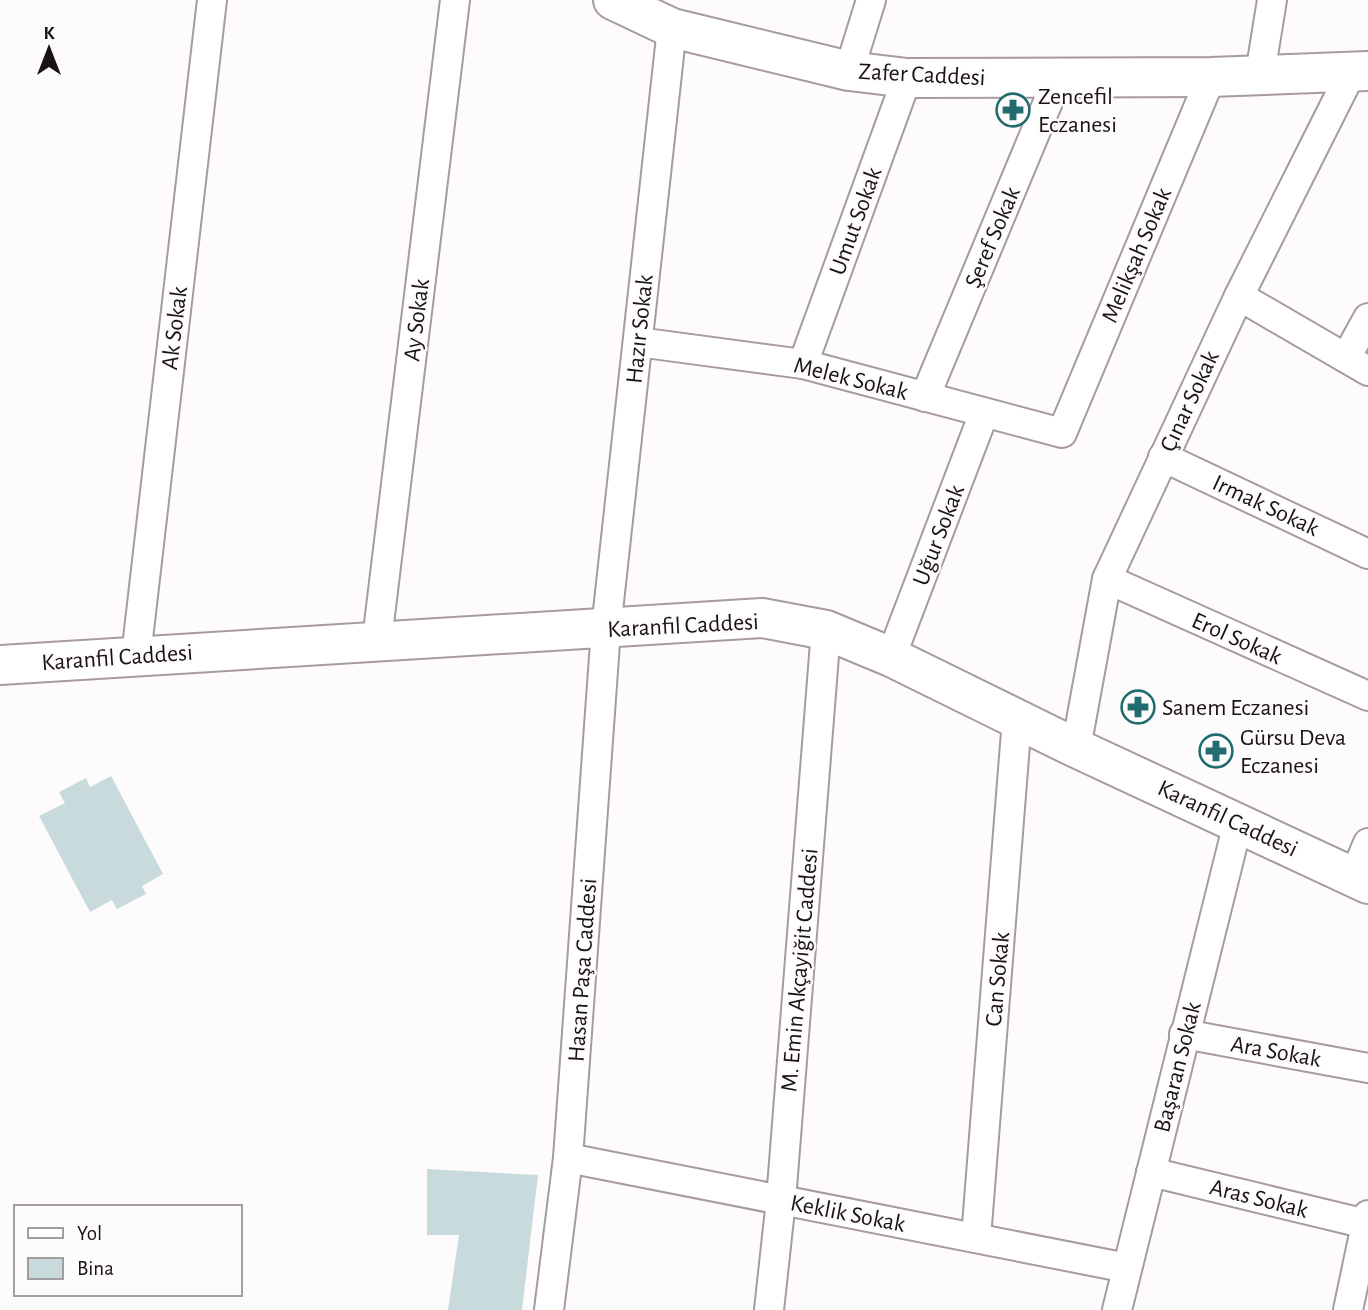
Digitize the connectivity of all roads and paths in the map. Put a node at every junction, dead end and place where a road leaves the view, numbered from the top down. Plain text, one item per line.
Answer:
1 (212, 0) edge
2 (455, 0) edge
3 (613, 0) edge
4 (871, 0) edge
5 (1272, 0) edge
6 (676, 14) edge
7 (849, 71) junction
8 (1360, 71) edge
9 (1260, 74) junction
10 (1211, 77) junction
11 (907, 78) junction
12 (1058, 78) junction
13 (1239, 296) junction
14 (1368, 318) edge
15 (638, 342) junction
16 (803, 364) junction
17 (1357, 365) edge
18 (925, 397) junction
19 (984, 413) junction
20 (1062, 433) joint
21 (1163, 457) junction
22 (1368, 554) edge
23 (1107, 579) junction
24 (606, 629) junction
25 (826, 630) junction
26 (377, 640) junction
27 (136, 656) junction
28 (891, 657) junction
29 (0, 665) edge
30 (1368, 696) edge
31 (1017, 719) junction
32 (1076, 748) junction
33 (1238, 823) junction
34 (1364, 871) edge
35 (1184, 1034) junction
36 (1368, 1068) edge
37 (568, 1158) junction
38 (1151, 1172) junction
39 (781, 1200) junction
40 (1367, 1220) edge
41 (976, 1238) junction
42 (1127, 1268) junction
43 (549, 1310) edge
44 (769, 1310) edge
45 (1117, 1310) edge
46 (1348, 1310) edge

1 - 27 street, Ak Sokak
2 - 26 street, Ay Sokak
3 - 6 main road, Zafer Caddesi
4 - 7 street
5 - 9 street
6 - 7 main road, Zafer Caddesi
6 - 15 street, Hazır Sokak
7 - 11 main road, Zafer Caddesi
8 - 9 main road, Zafer Caddesi
8 - 13 street, Çınar Sokak
9 - 10 main road, Zafer Caddesi
10 - 12 main road, Zafer Caddesi
10 - 20 street, Melikşah Sokak
11 - 12 main road, Zafer Caddesi
11 - 16 street, Umut Sokak
12 - 18 street, Şeref Sokak
13 - 17 street
13 - 21 street, Çınar Sokak
14 - 17 street
15 - 16 street, Melek Sokak
15 - 24 street, Hazır Sokak
16 - 18 street, Melek Sokak
18 - 19 street, Melek Sokak
19 - 20 street, Melek Sokak
19 - 28 street, Uğur Sokak
21 - 22 street, Irmak Sokak
21 - 23 street, Çınar Sokak
23 - 30 street, Erol Sokak
23 - 32 street, Çınar Sokak
24 - 25 main road, Karanfil Caddesi
24 - 26 main road, Karanfil Caddesi
24 - 37 street, Hasan Paşa Caddesi
25 - 28 main road, Karanfil Caddesi
25 - 39 street, M. Emin Akçayiğit Caddesi
26 - 27 main road, Karanfil Caddesi
27 - 29 main road, Karanfil Caddesi
28 - 31 main road, Karanfil Caddesi
31 - 32 main road, Karanfil Caddesi
31 - 41 street, Can Sokak
32 - 33 main road, Karanfil Caddesi
33 - 34 main road, Karanfil Caddesi
33 - 35 street, Başaran Sokak
35 - 36 street, Ara Sokak
35 - 38 street, Başaran Sokak
37 - 39 street, Keklik Sokak
37 - 43 street, Hasan Paşa Caddesi
38 - 40 street, Aras Sokak
38 - 42 street, Başaran Sokak
39 - 41 street, Keklik Sokak
39 - 44 street, M. Emin Akçayiğit Caddesi
40 - 46 street
41 - 42 street, Keklik Sokak
42 - 45 street, Başaran Sokak

